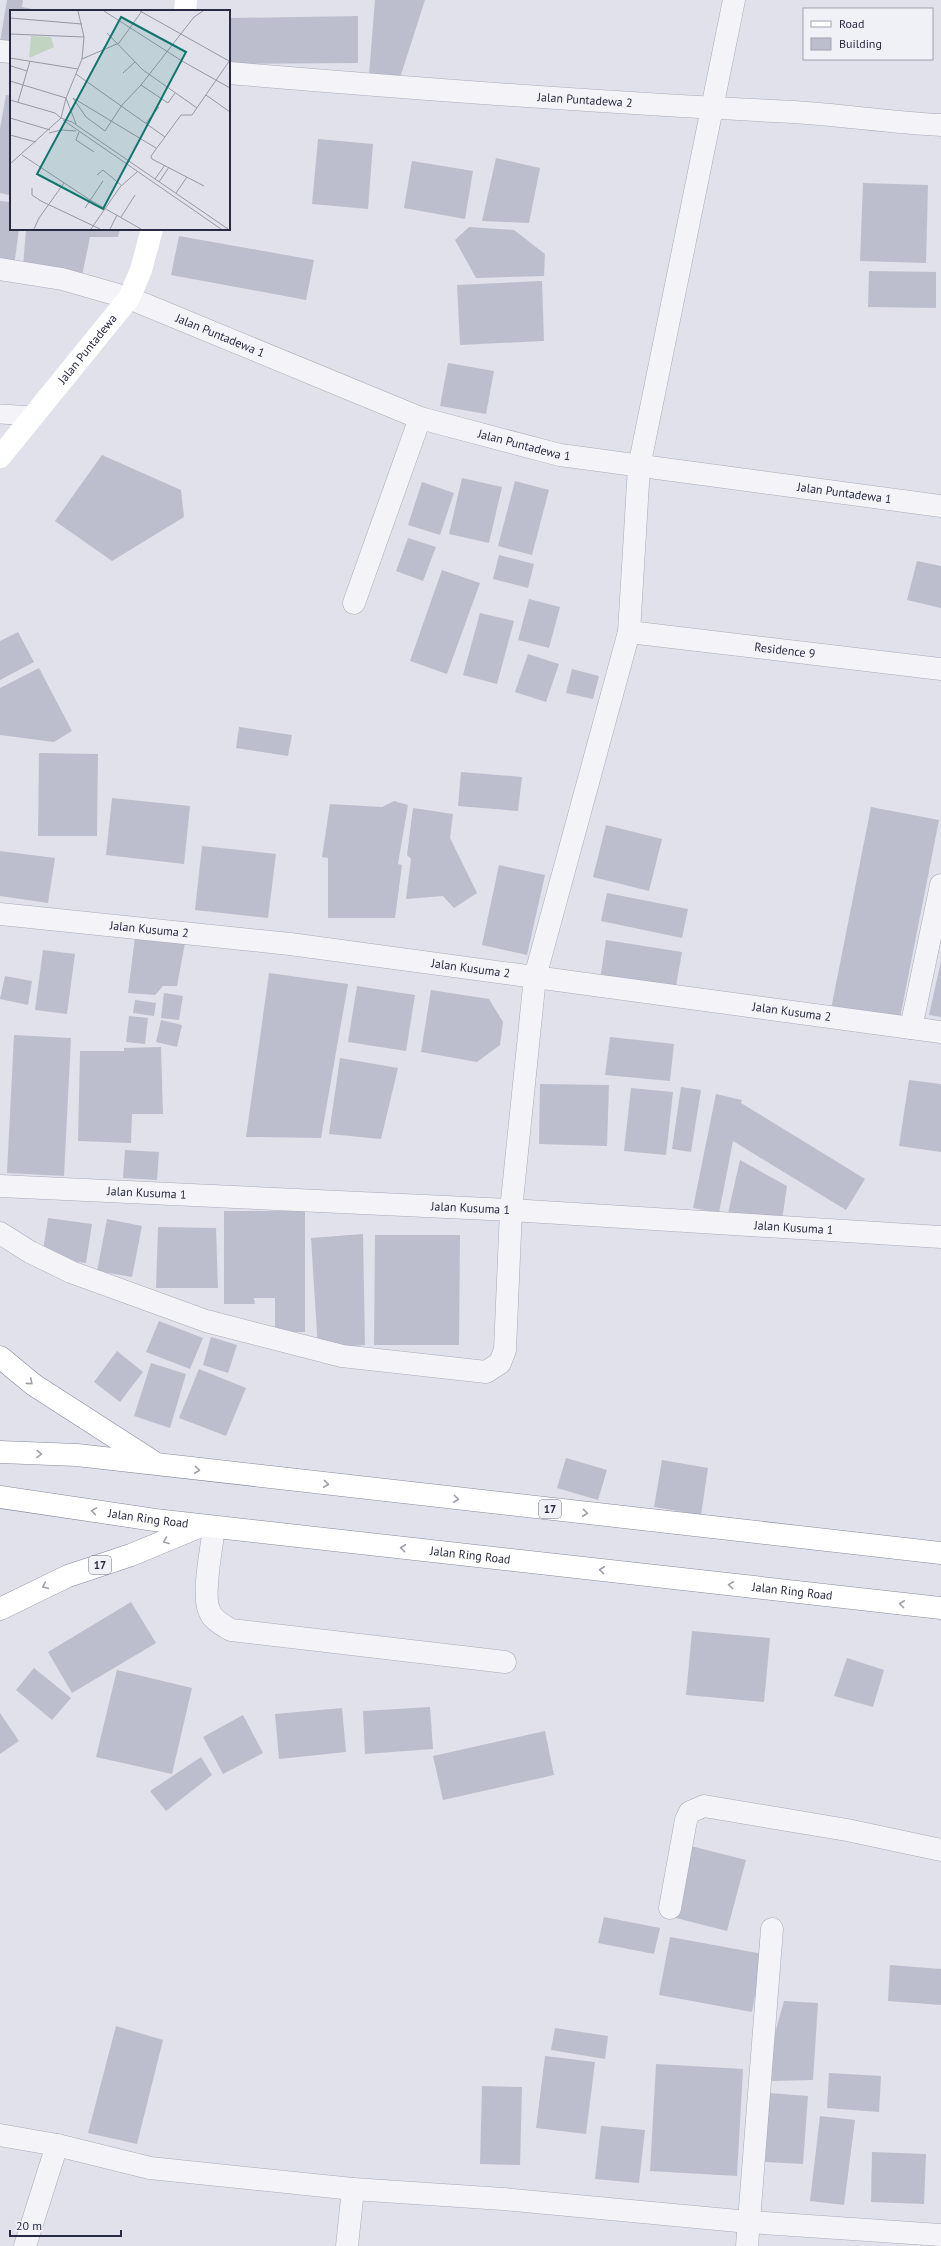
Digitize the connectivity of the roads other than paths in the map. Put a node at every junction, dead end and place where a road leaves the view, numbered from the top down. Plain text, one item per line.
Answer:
1 (186, 0) edge
2 (734, 0) edge
3 (185, 10) edge
4 (0, 51) edge
5 (10, 52) edge
6 (230, 73) edge
7 (712, 109) junction
8 (941, 125) edge
9 (152, 230) edge
10 (0, 269) edge
11 (129, 298) junction
12 (0, 414) edge
13 (32, 416) junction
14 (420, 418) junction
15 (0, 457) edge
16 (639, 467) junction
17 (941, 506) edge
18 (354, 603) dead end
19 (629, 632) junction
20 (941, 669) edge
21 (941, 885) edge
22 (0, 914) edge
23 (535, 977) junction
24 (911, 1028) junction
25 (941, 1032) edge
26 (0, 1186) edge
27 (511, 1210) junction
28 (0, 1233) edge
29 (941, 1237) edge
30 (0, 1356) edge
31 (0, 1452) edge
32 (158, 1466) junction
33 (0, 1497) edge
34 (208, 1526) junction
35 (941, 1553) edge
36 (941, 1608) edge
37 (0, 1609) edge
38 (505, 1662) dead end
39 (941, 1850) edge
40 (670, 1908) dead end
41 (772, 1929) dead end
42 (0, 2135) edge
43 (57, 2145) junction
44 (352, 2189) junction
45 (749, 2222) junction
46 (941, 2234) edge
47 (25, 2246) edge
48 (347, 2246) edge
49 (747, 2246) edge

1 - 3 main road
2 - 7 street
4 - 5 street
6 - 7 street, Jalan Puntadewa 2
7 - 8 street, Jalan Puntadewa 2
7 - 16 street
9 - 11 main road, Jalan Puntadewa
10 - 11 street, Jalan Puntadewa 1
11 - 13 main road, Jalan Puntadewa
11 - 14 street, Jalan Puntadewa 1
12 - 13 lane
13 - 15 main road, Jalan Puntadewa
14 - 16 street, Jalan Puntadewa 1
14 - 18 street
16 - 17 street, Jalan Puntadewa 1
16 - 19 street
19 - 20 street, Residence 9
19 - 23 street
21 - 24 street
22 - 23 street, Jalan Kusuma 2
23 - 24 street, Jalan Kusuma 2
23 - 27 street
24 - 25 street, Jalan Kusuma 2
26 - 27 street, Jalan Kusuma 1
27 - 28 street
27 - 29 street, Jalan Kusuma 1
30 -> 32 main road
31 -> 32 main road, 17
32 -> 35 main road, 17
34 -> 33 main road, Jalan Ring Road / 17
36 -> 34 main road, Jalan Ring Road / 17
34 -> 37 main road, 17
34 - 38 street
39 - 40 street
41 - 45 street
42 - 43 street
43 - 44 street
43 - 47 street
44 - 45 street
44 - 48 street
45 - 46 street
45 - 49 street

